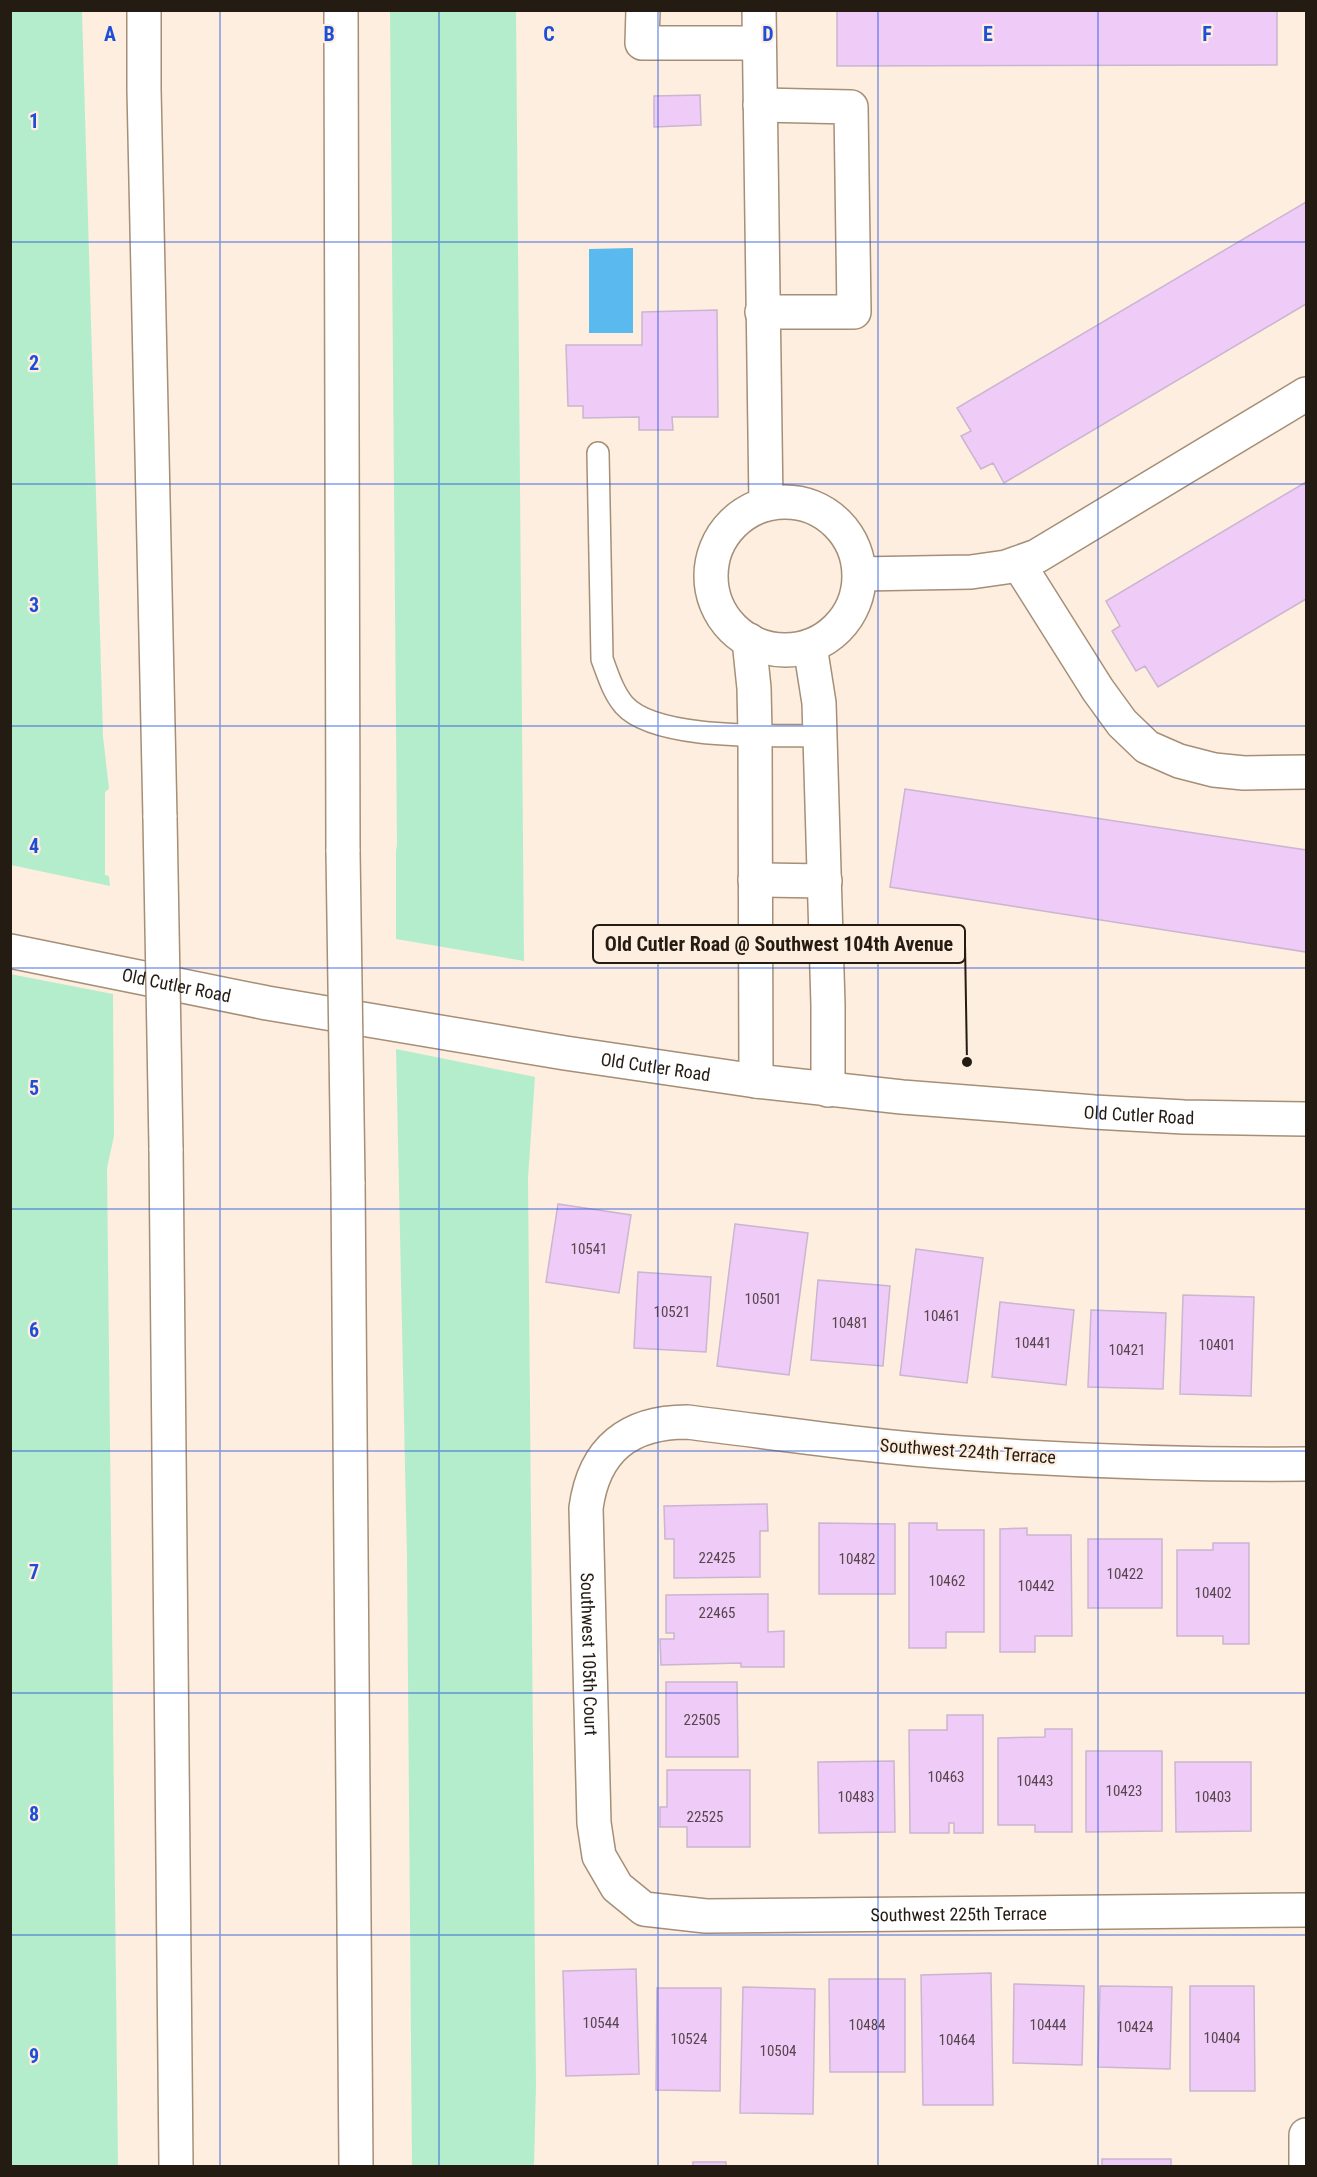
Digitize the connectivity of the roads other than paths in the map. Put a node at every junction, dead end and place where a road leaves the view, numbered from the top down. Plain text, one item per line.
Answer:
1 (138, 10) edge
2 (144, 10) edge
3 (341, 10) edge
4 (643, 10) edge
5 (759, 10) edge
6 (758, 43) junction
7 (144, 90) junction
8 (760, 105) junction
9 (762, 312) junction
10 (1306, 394) edge
11 (598, 453) dead end
12 (766, 504) junction
13 (1018, 564) junction
14 (860, 574) junction
15 (749, 640) junction
16 (810, 646) junction
17 (755, 734) junction
18 (820, 736) junction
19 (1306, 772) edge
20 (755, 880) junction
21 (825, 880) junction
22 (10, 951) edge
23 (756, 1081) junction
24 (828, 1090) junction
25 (1306, 1119) edge
26 (632, 1432) joint
27 (1306, 1464) edge
28 (618, 1887) joint
29 (1306, 1910) edge
30 (1306, 2135) edge
31 (176, 2166) edge
32 (356, 2166) edge
33 (1306, 2166) edge

1 - 7 main road
2 - 7 main road
3 - 32 main road, bridge
4 - 6 main road
5 - 6 main road
6 - 8 main road
7 - 31 main road, bridge
8 - 9 main road
8 - 9 main road
9 - 12 main road
10 - 13 main road
11 - 17 lane
12 - 14 main road
12 - 15 main road
13 - 14 main road
13 - 19 main road
14 - 16 main road
15 - 16 main road
15 - 17 main road
16 - 18 main road
17 - 18 lane
17 - 20 main road
18 - 21 main road
20 - 21 main road
20 - 23 main road
21 - 24 main road
22 - 23 main road, Old Cutler Road
23 - 24 main road, Old Cutler Road
24 - 25 main road, Old Cutler Road
26 - 27 main road, Southwest 224th Terrace
26 - 28 main road, Southwest 105th Court
28 - 29 main road, Southwest 225th Terrace
30 - 33 main road

